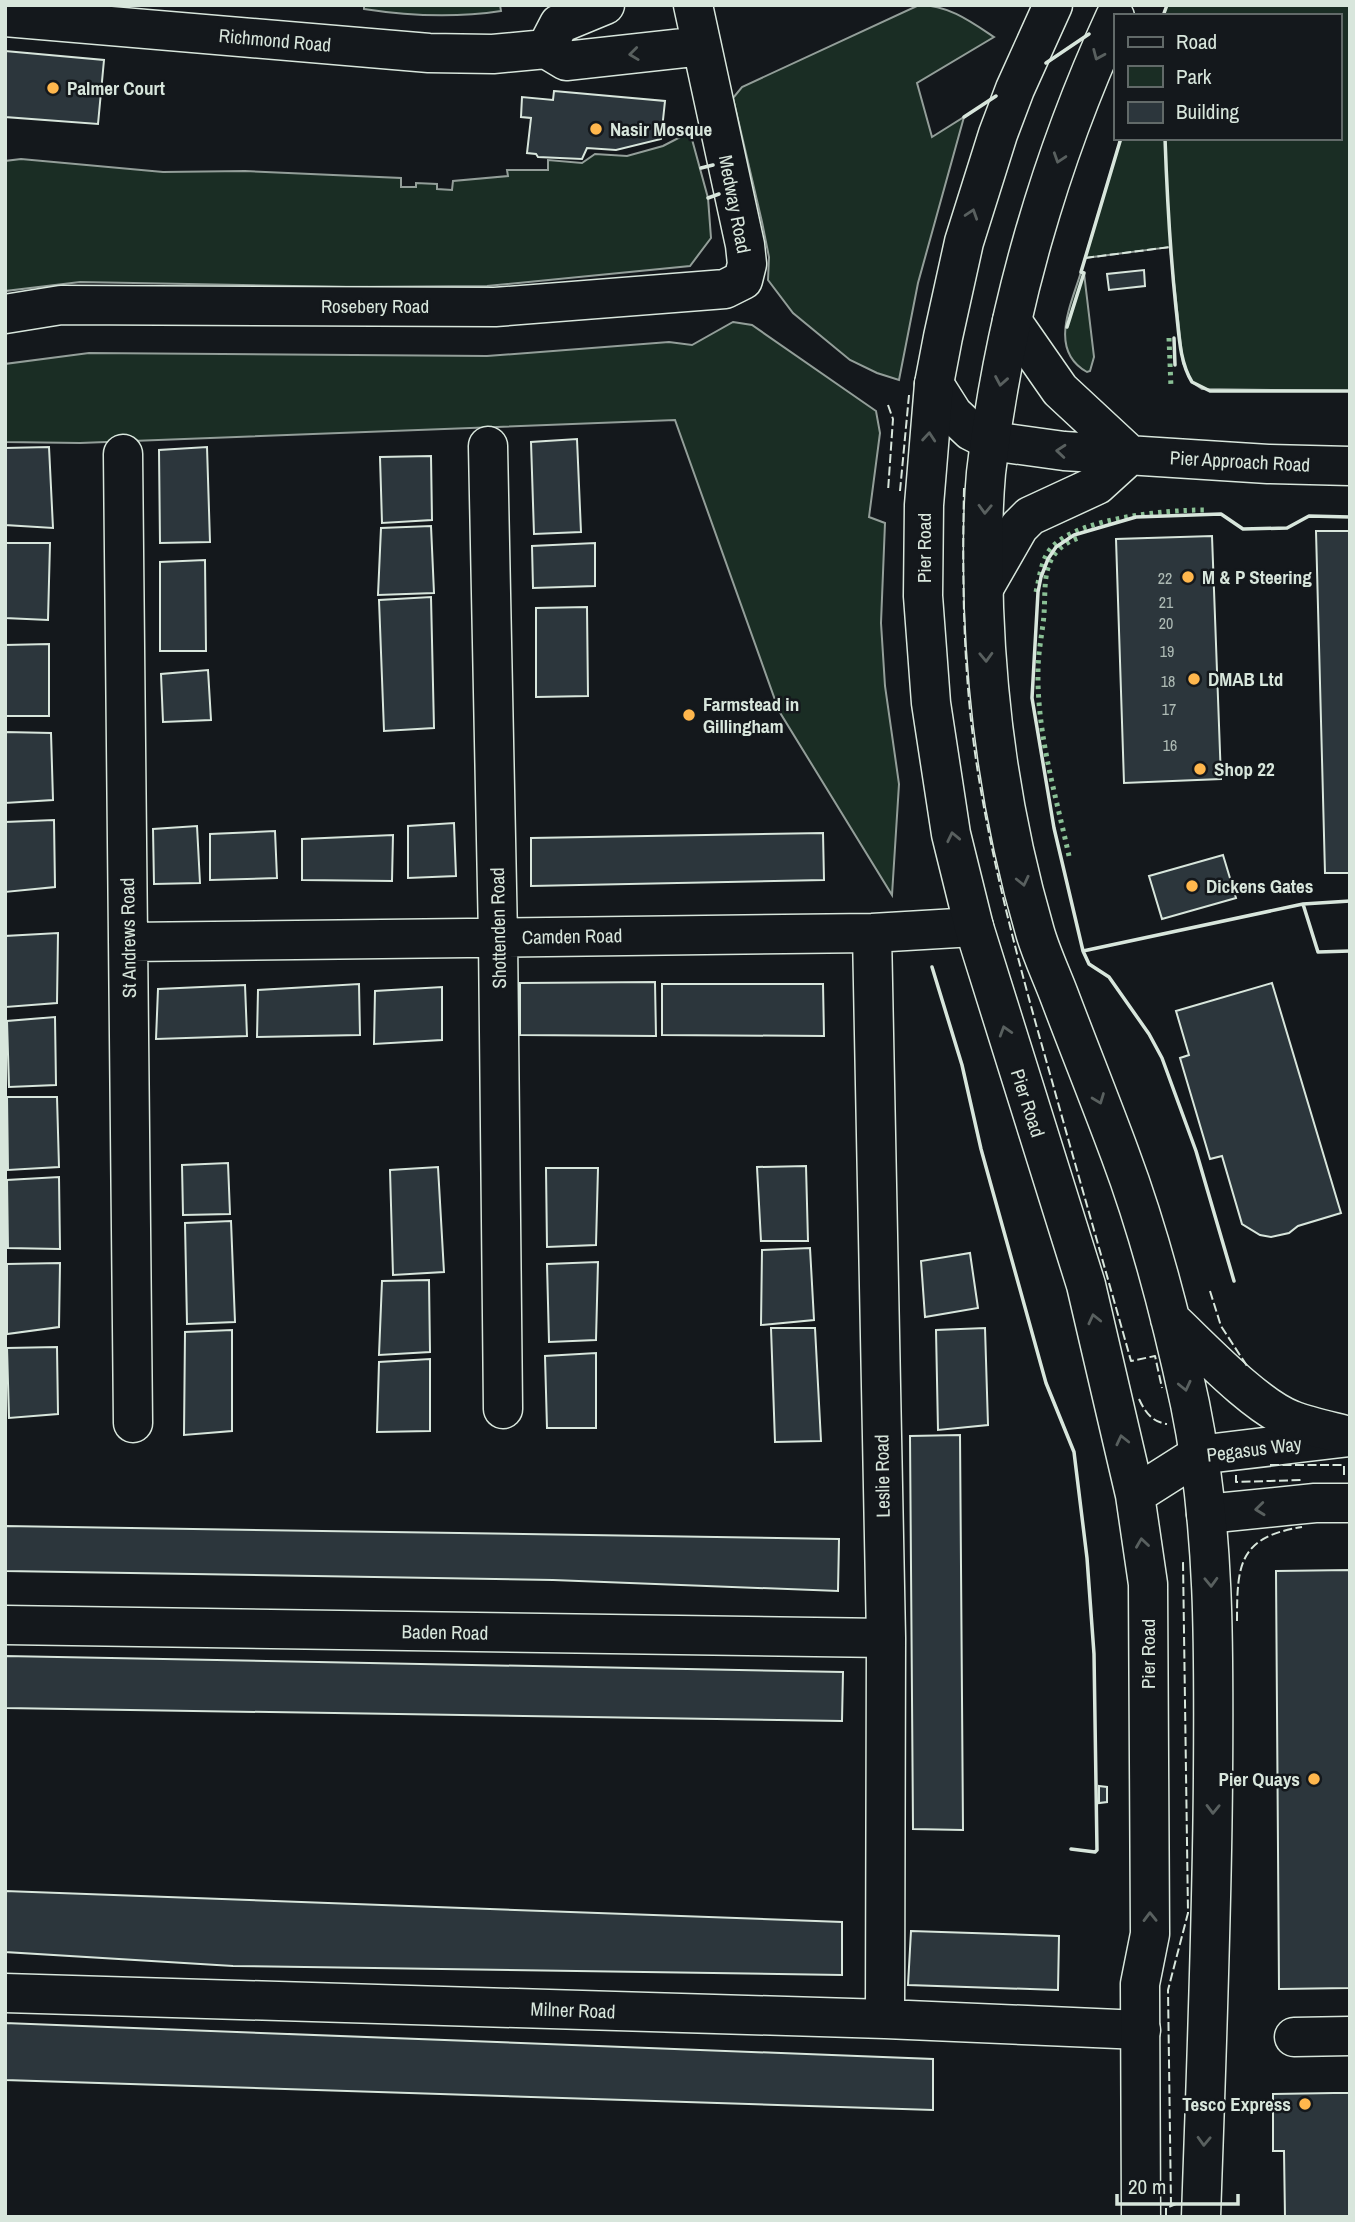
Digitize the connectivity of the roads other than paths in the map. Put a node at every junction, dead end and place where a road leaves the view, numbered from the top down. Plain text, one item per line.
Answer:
1 (605, 5) edge
2 (693, 5) edge
3 (1053, 5) edge
4 (5, 17) edge
5 (1114, 22) edge
6 (702, 46) junction
7 (546, 49) junction
8 (743, 280) joint
9 (5, 314) edge
10 (1012, 321) junction
11 (934, 384) junction
12 (991, 441) junction
13 (488, 446) dead end
14 (123, 454) dead end
15 (1130, 455) junction
16 (1350, 466) edge
17 (984, 589) junction
18 (974, 927) junction
19 (872, 933) junction
20 (498, 937) junction
21 (128, 942) junction
22 (1170, 1319) junction
23 (503, 1409) dead end
24 (133, 1423) dead end
25 (1350, 1436) edge
26 (1198, 1455) junction
27 (1135, 1495) junction
28 (1350, 1503) edge
29 (1206, 1514) junction
30 (5, 1625) edge
31 (886, 1638) junction
32 (5, 1993) edge
33 (885, 2019) junction
34 (1141, 2031) junction
35 (1350, 2036) edge
36 (1294, 2037) dead end
37 (1141, 2217) edge
38 (1201, 2217) edge

1 - 7 street
2 - 6 street, Medway Road
11 -> 3 street, Pier Road
4 - 7 street, Richmond Road
5 -> 10 street
6 -> 7 street, Richmond Road
6 - 8 street, Medway Road
8 - 9 street, Rosebery Road
10 -> 12 street
10 - 15 street
11 - 12 street, Pier Approach Road
18 -> 11 street, Pier Road
15 -> 12 street, Pier Approach Road
12 -> 17 street
13 - 20 street, Shottenden Road
14 - 21 street, St Andrews Road
15 - 16 street, Pier Approach Road
15 - 17 street
17 -> 22 street
18 - 19 street, Camden Road
27 -> 18 street, Pier Road
19 - 20 street, Camden Road
19 - 31 street, Leslie Road
20 - 21 street, Camden Road
20 - 23 street, Shottenden Road
21 - 24 street, St Andrews Road
22 - 25 street
22 -> 26 street
25 - 26 street, Pegasus Way
26 - 27 street, Pegasus Way
26 - 29 street
27 - 29 street
34 -> 27 street, Pier Road
28 -> 29 street
29 -> 38 street
30 - 31 street, Baden Road
31 - 33 street, Leslie Road
32 - 33 street, Milner Road
33 - 34 street, Milner Road
34 - 37 street, Pier Road
35 - 36 street

